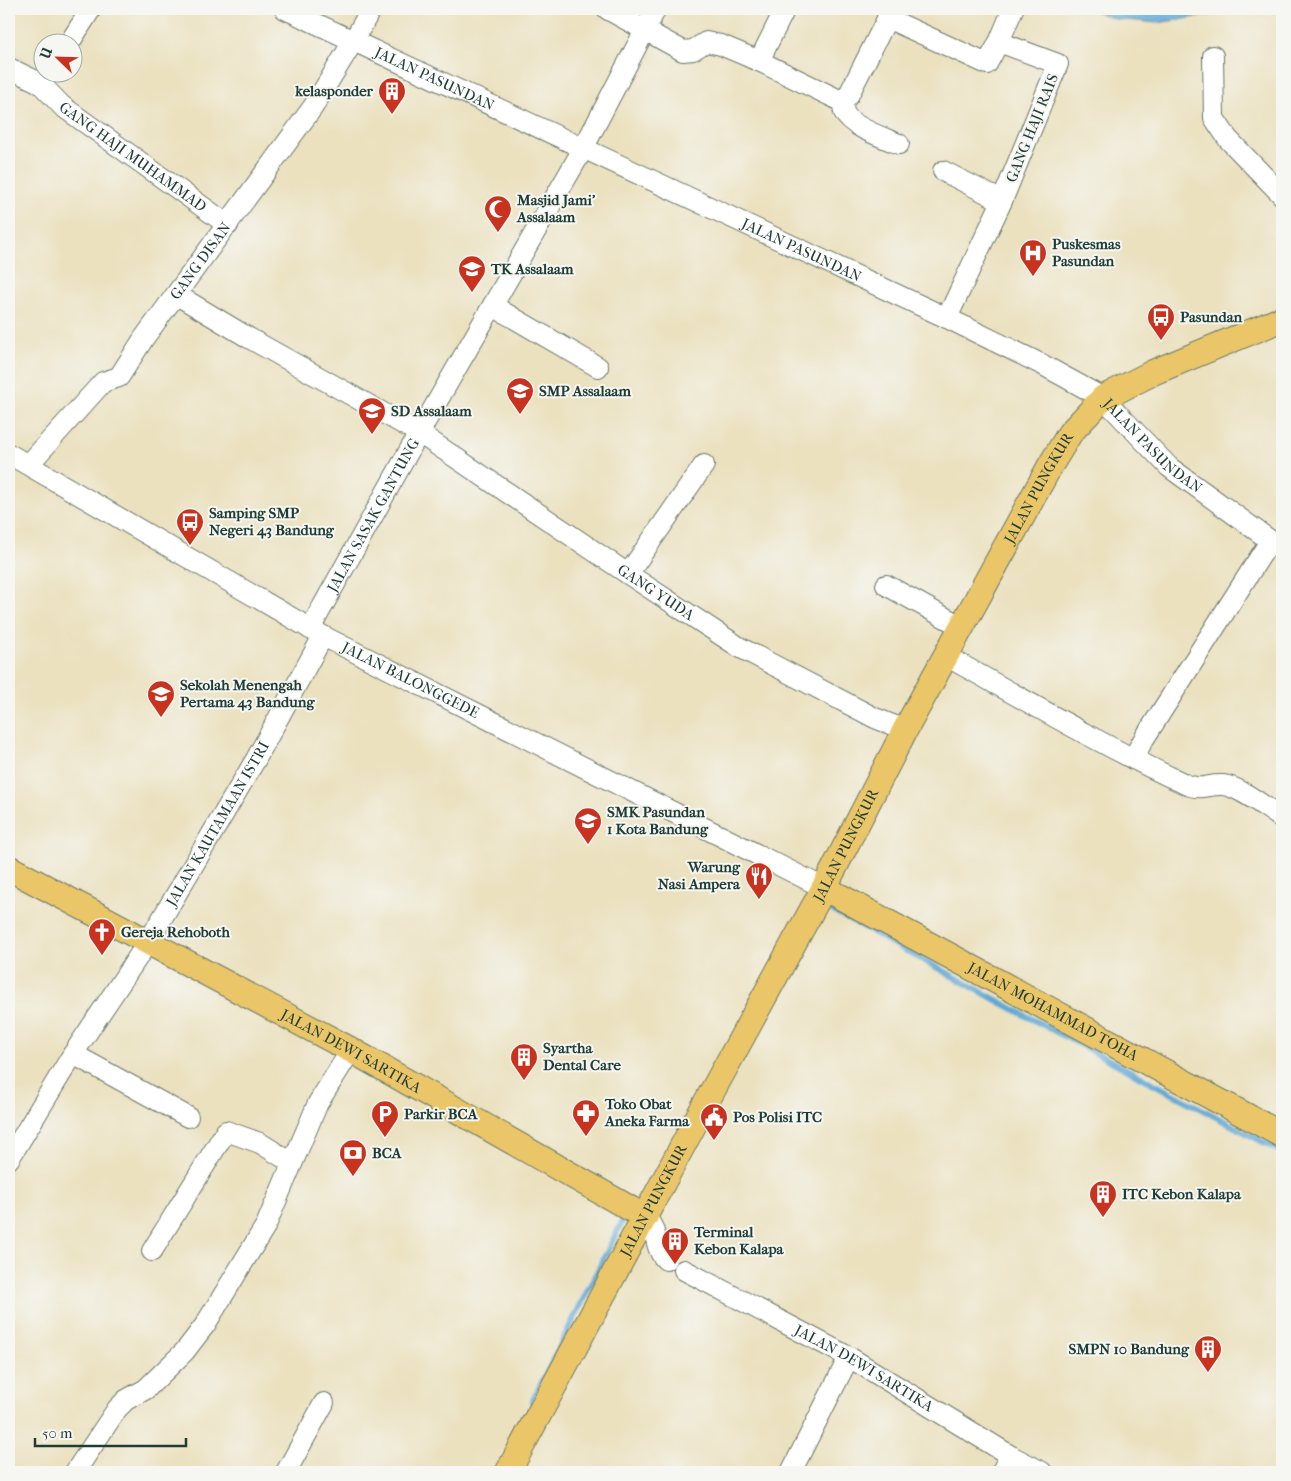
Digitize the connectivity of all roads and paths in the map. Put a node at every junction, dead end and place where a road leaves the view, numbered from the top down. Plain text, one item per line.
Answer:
1 (91, 9) edge
2 (285, 9) edge
3 (371, 9) edge
4 (607, 9) edge
5 (656, 9) edge
6 (785, 9) edge
7 (1013, 9) edge
8 (890, 13) edge
9 (644, 30) junction
10 (76, 32) edge
11 (354, 40) junction
12 (999, 42) junction
13 (1213, 56) dead end
14 (759, 61) junction
15 (9, 68) edge
16 (32, 74) edge
17 (47, 82) edge
18 (843, 100) junction
19 (899, 144) dead end
20 (583, 149) junction
21 (943, 171) dead end
22 (1282, 195) edge
23 (1002, 201) junction
24 (228, 225) junction
25 (176, 295) junction
26 (493, 306) junction
27 (947, 318) junction
28 (1282, 319) edge
29 (598, 367) dead end
30 (1103, 398) junction
31 (419, 433) junction
32 (9, 454) edge
33 (29, 464) junction
34 (704, 465) dead end
35 (1276, 545) edge
36 (628, 574) junction
37 (886, 585) dead end
38 (962, 627) junction
39 (316, 632) junction
40 (946, 656) junction
41 (906, 730) junction
42 (1133, 759) junction
43 (1282, 818) edge
44 (9, 868) edge
45 (824, 888) junction
46 (148, 942) junction
47 (351, 1050) junction
48 (73, 1054) junction
49 (188, 1117) dead end
50 (1281, 1131) edge
51 (9, 1159) edge
52 (292, 1163) junction
53 (645, 1217) junction
54 (152, 1251) dead end
55 (666, 1260) dead end
56 (684, 1270) dead end
57 (849, 1356) junction
58 (324, 1403) dead end
59 (1006, 1464) edge
60 (75, 1472) edge
61 (286, 1472) edge
62 (508, 1472) edge
63 (791, 1472) edge
64 (1042, 1472) edge

1 - 10 street
2 - 11 street, JALAN PASUNDAN
3 - 11 street, GANG DISAN
4 - 9 street
5 - 9 street, JALAN SASAK GANTUNG
6 - 14 street
7 - 12 street
8 - 12 street
8 - 18 street
9 - 14 street
9 - 20 street, JALAN SASAK GANTUNG
11 - 20 street, JALAN PASUNDAN
11 - 24 street, GANG DISAN
12 - 23 street, GANG HAJI RAIS
13 - 22 street
14 - 18 street
15 - 16 street
17 - 24 street, GANG HAJI MUHAMMAD
18 - 19 street
20 - 26 street, JALAN SASAK GANTUNG
20 - 27 street, JALAN PASUNDAN
21 - 23 street
23 - 27 street, GANG HAJI RAIS
24 - 25 street, GANG DISAN
25 - 31 street, GANG YUDA
25 - 33 street, GANG DISAN
26 - 29 street
26 - 31 street, JALAN SASAK GANTUNG
27 - 30 street, JALAN PASUNDAN
28 - 30 main road, JALAN PUNGKUR
30 - 35 street, JALAN PASUNDAN
30 - 38 main road, JALAN PUNGKUR
31 - 36 street, GANG YUDA
31 - 39 street, JALAN SASAK GANTUNG
32 - 33 street, JALAN BALONGGEDE
33 - 39 street, JALAN BALONGGEDE
34 - 36 street
35 - 42 street
36 - 41 street, GANG YUDA
37 - 38 street
38 - 40 main road, JALAN PUNGKUR
39 - 45 street, JALAN BALONGGEDE
39 - 46 street, JALAN KAUTAMAAN ISTRI
40 - 41 main road, JALAN PUNGKUR
40 - 42 street
41 - 45 main road, JALAN PUNGKUR
42 - 43 street
44 - 46 main road, JALAN DEWI SARTIKA
45 - 50 main road, JALAN MOHAMMAD TOHA
45 - 53 main road, JALAN PUNGKUR
46 - 47 main road, JALAN DEWI SARTIKA
46 - 48 street, JALAN KAUTAMAAN ISTRI
47 - 52 street
47 - 53 main road, JALAN DEWI SARTIKA
48 - 49 street
48 - 51 street, JALAN KAUTAMAAN ISTRI
52 - 54 street
52 - 60 street
53 - 55 street
53 - 62 main road, JALAN PUNGKUR
56 - 57 street, JALAN DEWI SARTIKA
57 - 59 street, JALAN DEWI SARTIKA
57 - 63 street
58 - 61 street
59 - 64 street, JALAN DEWI SARTIKA

